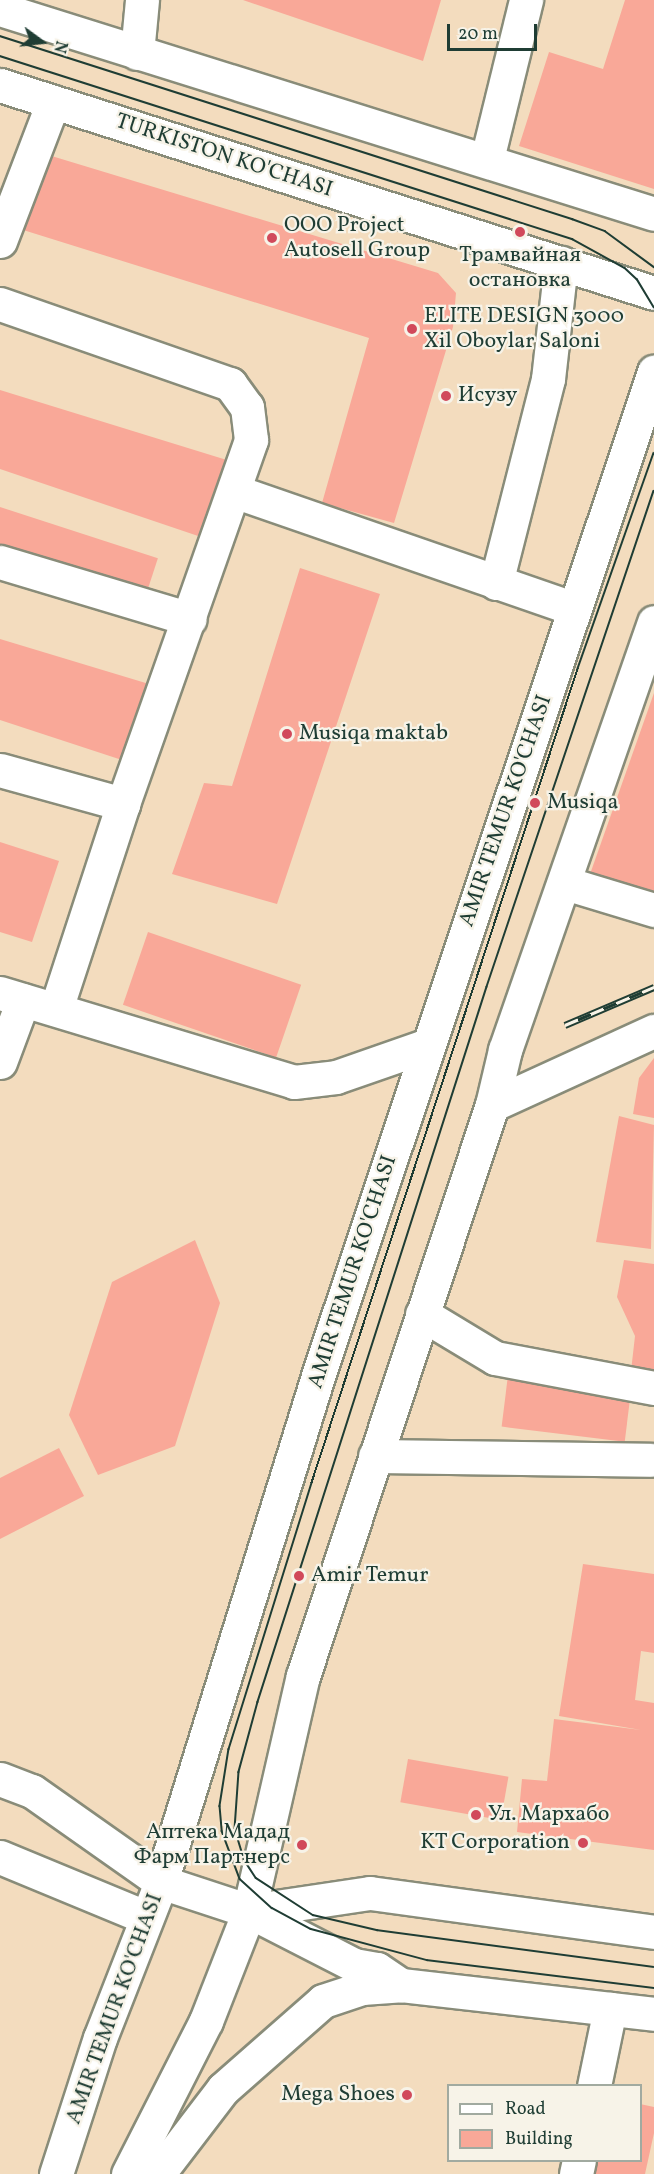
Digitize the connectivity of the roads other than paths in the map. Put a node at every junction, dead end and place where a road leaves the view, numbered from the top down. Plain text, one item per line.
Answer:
1 (142, 0) edge
2 (526, 0) edge
3 (0, 9) edge
4 (137, 53) junction
5 (0, 85) edge
6 (53, 102) junction
7 (487, 159) junction
8 (654, 213) edge
9 (0, 241) edge
10 (561, 263) junction
11 (654, 293) edge
12 (0, 304) edge
13 (654, 372) edge
14 (234, 491) junction
15 (0, 562) edge
16 (496, 583) junction
17 (574, 609) junction
18 (190, 619) junction
19 (654, 622) edge
20 (0, 770) edge
21 (123, 804) junction
22 (566, 883) junction
23 (654, 910) edge
24 (12, 996) edge
25 (56, 1009) junction
26 (654, 1031) edge
27 (428, 1045) junction
28 (0, 1062) edge
29 (492, 1105) junction
30 (422, 1314) junction
31 (654, 1388) edge
32 (375, 1456) junction
33 (650, 1460) dead end
34 (0, 1779) edge
35 (0, 1857) edge
36 (161, 1882) junction
37 (249, 1911) junction
38 (145, 1917) junction
39 (654, 1932) edge
40 (400, 1985) junction
41 (610, 2009) junction
42 (654, 2014) edge
43 (594, 2084) edge
44 (56, 2174) edge
45 (128, 2174) edge
46 (158, 2174) edge

1 - 4 main road
2 - 7 main road
3 - 4 main road
4 - 7 main road
5 - 6 main road, TURKISTON KO'CHASI
6 - 9 main road
6 - 10 main road, TURKISTON KO'CHASI
7 - 8 main road
10 - 11 main road, TURKISTON KO'CHASI
10 - 16 main road
12 - 14 main road
13 - 17 main road, AMIR TEMUR KO'CHASI
14 - 16 main road
14 - 18 main road
15 - 18 main road
16 - 17 main road
17 - 27 main road, AMIR TEMUR KO'CHASI
18 - 21 main road
19 - 22 main road
20 - 21 main road
21 - 25 main road
22 - 23 main road
22 - 29 main road
24 - 25 main road
24 - 28 main road
25 - 27 main road
26 - 29 main road
27 - 36 main road, AMIR TEMUR KO'CHASI
29 - 30 main road
30 - 31 main road
30 - 32 main road
32 - 33 main road
32 - 37 main road
34 - 36 main road
35 - 38 main road
36 - 37 main road
36 - 38 main road, AMIR TEMUR KO'CHASI
37 - 39 main road
37 - 40 main road
37 - 45 main road
38 - 44 main road, AMIR TEMUR KO'CHASI
40 - 41 main road
40 - 46 main road
41 - 42 main road
41 - 43 main road

